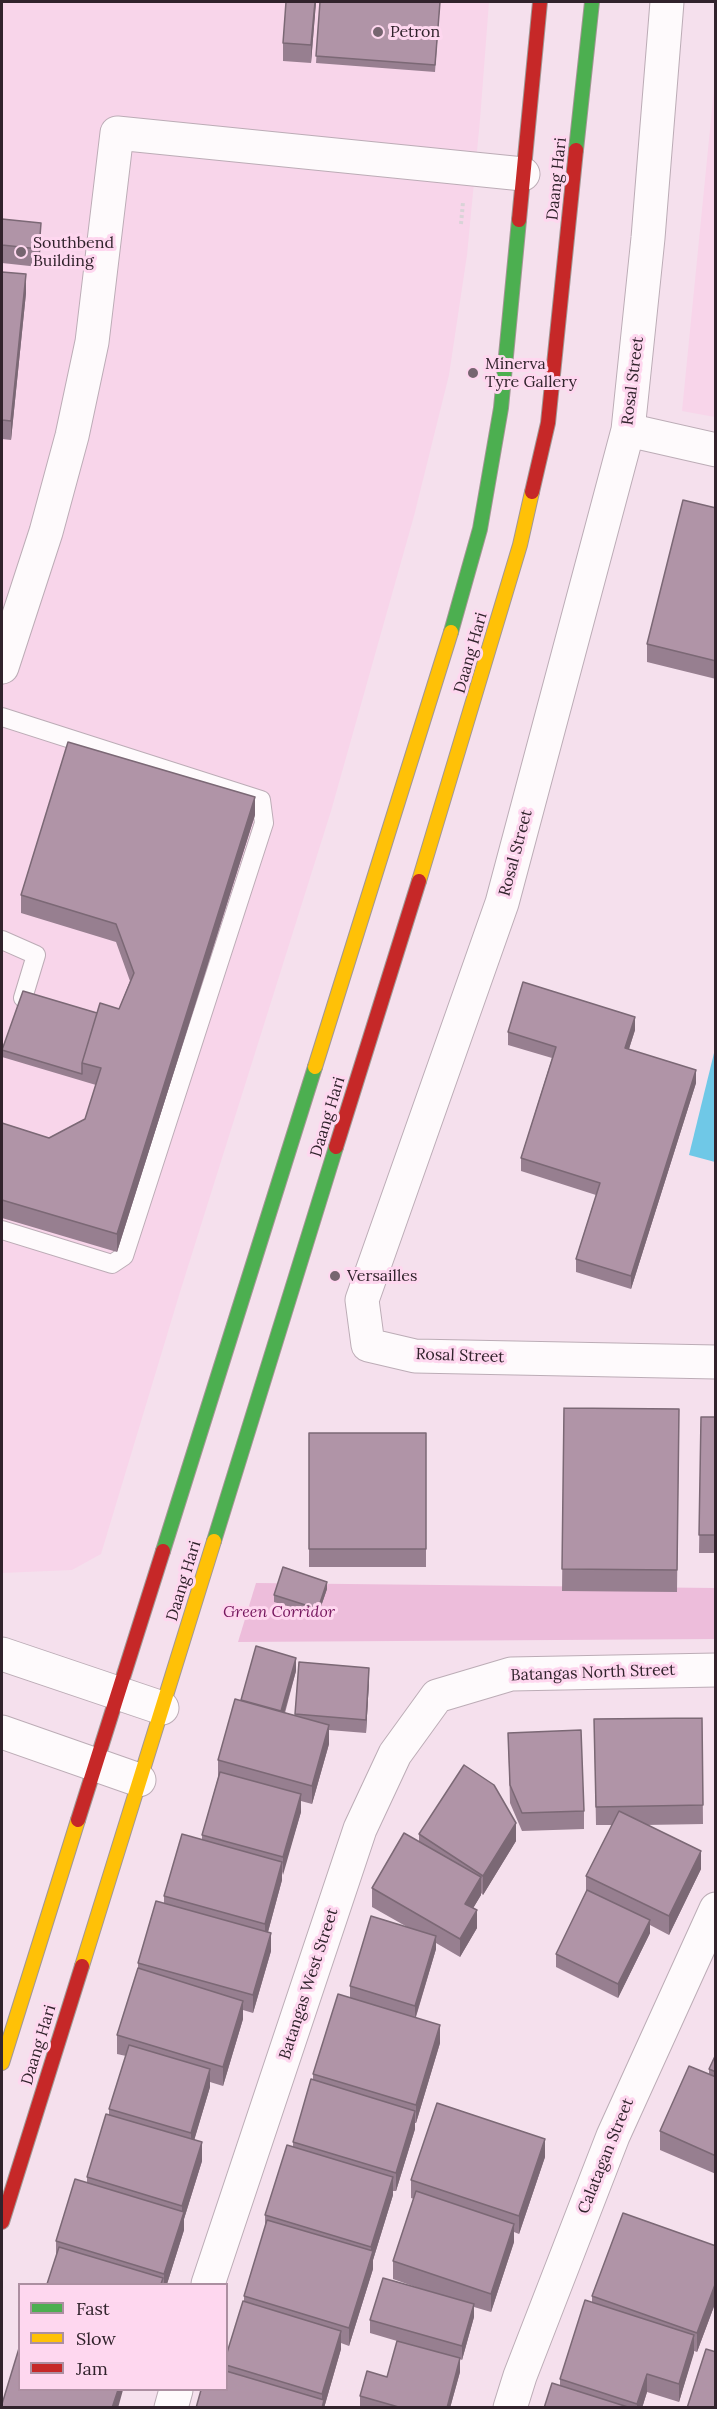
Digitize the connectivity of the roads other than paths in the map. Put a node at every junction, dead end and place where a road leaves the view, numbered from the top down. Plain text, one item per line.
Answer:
1 (540, 2) edge
2 (592, 2) edge
3 (667, 2) edge
4 (523, 174) junction
5 (628, 430) junction
6 (716, 450) edge
7 (2, 667) edge
8 (2, 717) edge
9 (2, 940) edge
10 (23, 998) edge
11 (2, 1230) edge
12 (716, 1362) edge
13 (2, 1654) edge
14 (716, 1670) edge
15 (119, 1693) junction
16 (437, 1696) joint
17 (162, 1708) junction
18 (2, 1732) edge
19 (96, 1764) junction
20 (139, 1780) junction
21 (716, 1909) edge
22 (2, 2062) edge
23 (2, 2222) edge
24 (208, 2283) edge
25 (176, 2391) edge
26 (171, 2408) edge
27 (510, 2408) edge

1 - 4 main road, Daang Hari
2 - 17 main road, Daang Hari
3 - 5 street, Rosal Street
4 - 7 street
4 - 15 main road, Daang Hari
5 - 6 street
5 - 12 street, Rosal Street
8 - 11 lane
9 - 10 lane
13 - 15 street
14 - 16 street, Batangas North Street
15 - 17 street
15 - 19 main road, Daang Hari
16 - 24 street, Batangas West Street
17 - 20 main road, Daang Hari
18 - 19 street
19 - 20 street
19 - 22 main road, Daang Hari
20 - 23 main road, Daang Hari
21 - 27 street, Calatagan Street
25 - 26 street

